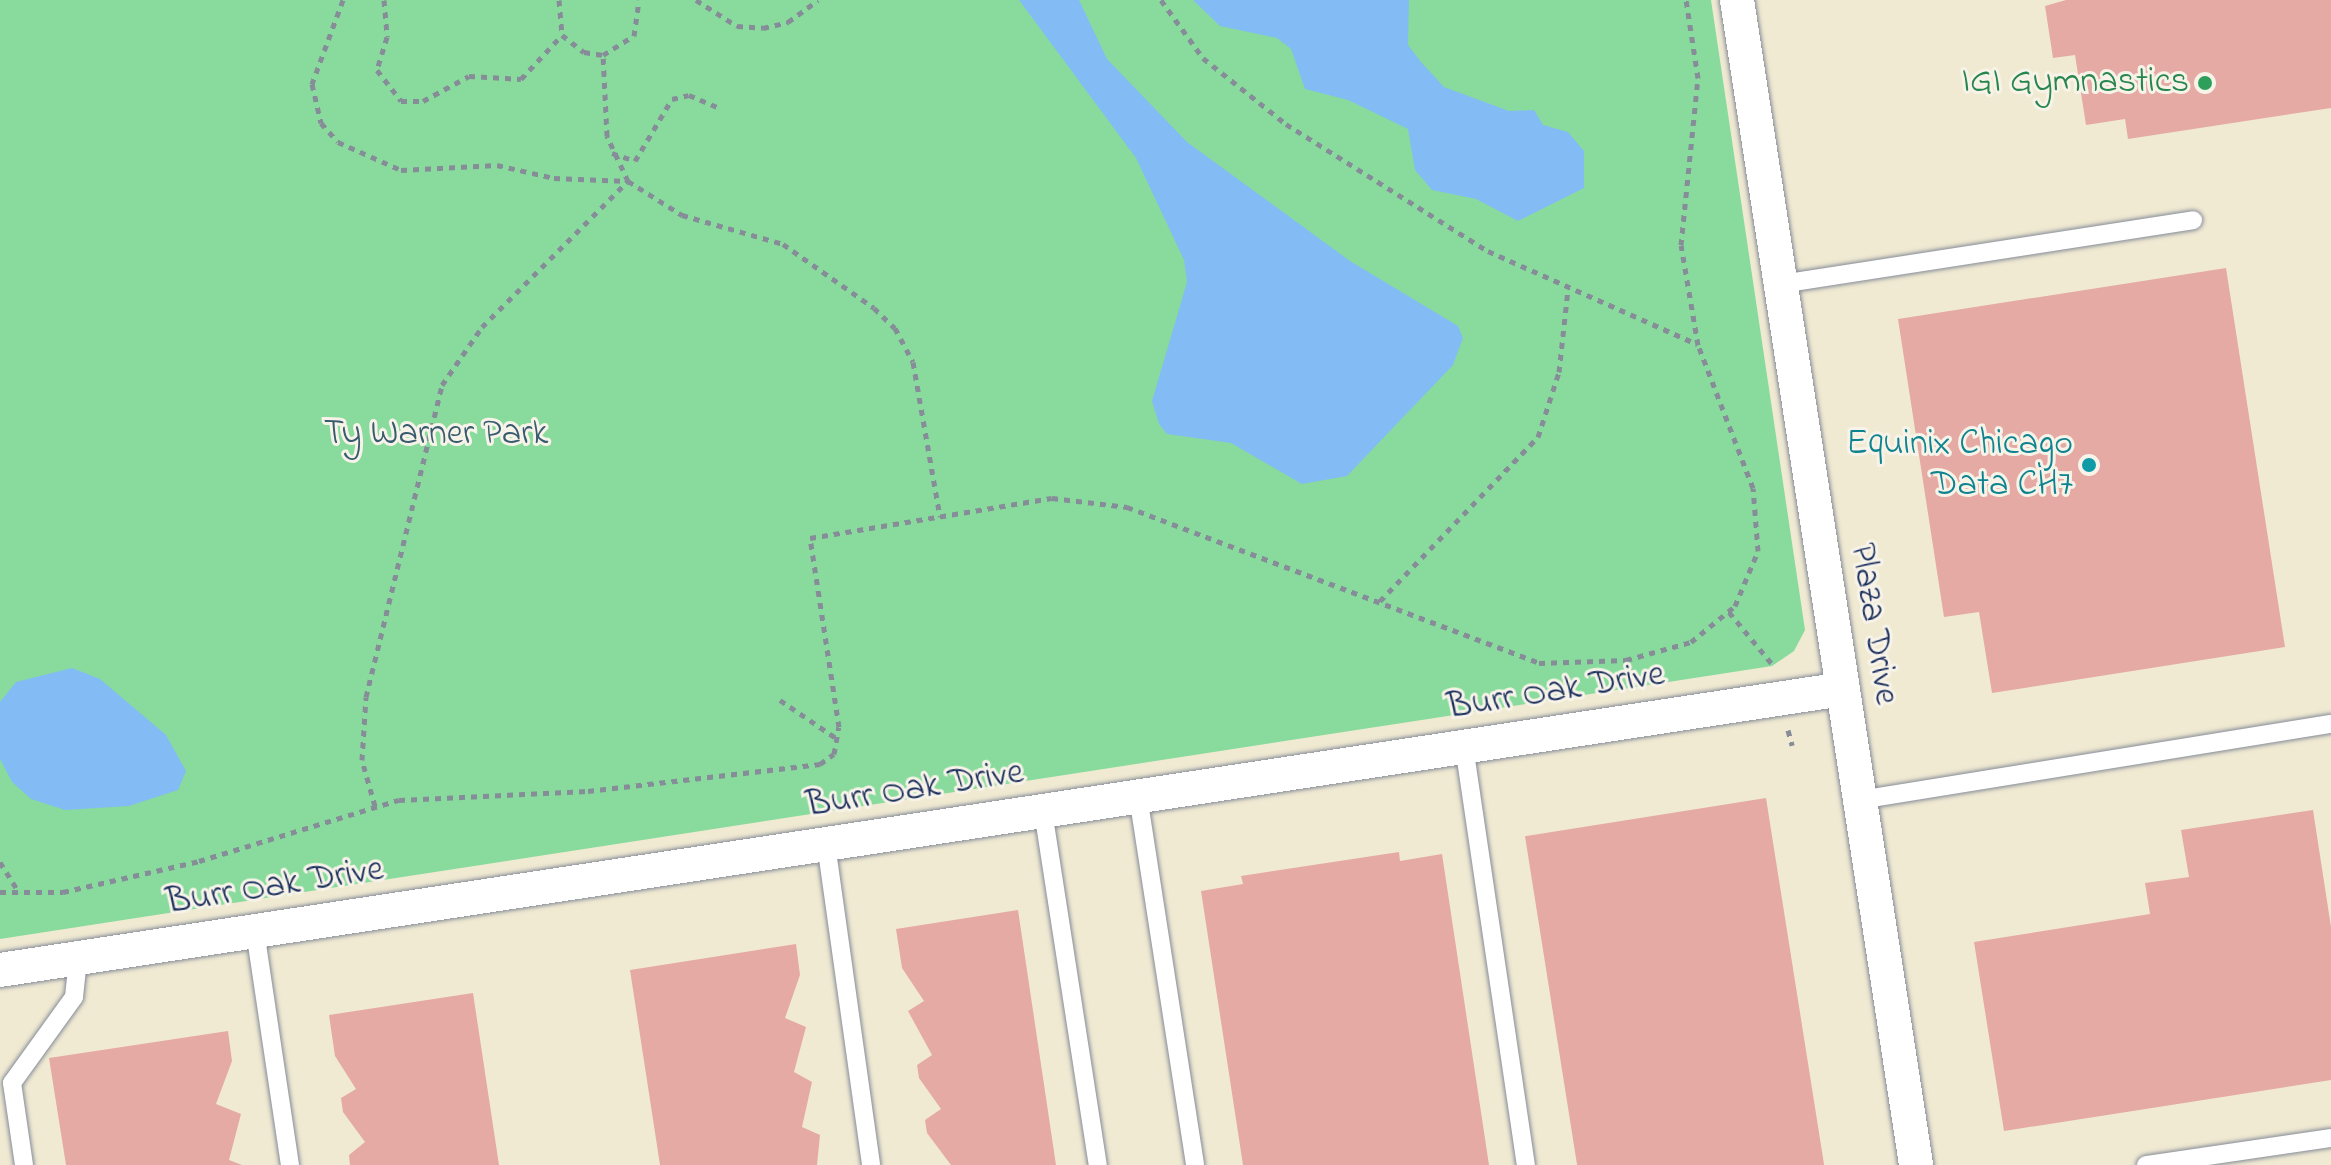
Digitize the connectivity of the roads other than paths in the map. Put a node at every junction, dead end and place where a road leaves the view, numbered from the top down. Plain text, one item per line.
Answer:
1 (1737, 0) edge
2 (2193, 220) dead end
3 (1781, 284) junction
4 (1843, 689) junction
5 (2331, 724) edge
6 (1464, 746) junction
7 (1138, 796) junction
8 (1860, 800) junction
9 (1043, 811) junction
10 (826, 844) junction
11 (255, 931) junction
12 (78, 958) junction
13 (0, 970) edge
14 (2331, 1138) edge
15 (24, 1165) edge
16 (290, 1165) edge
17 (871, 1165) edge
18 (1098, 1165) edge
19 (1195, 1165) edge
20 (1526, 1165) edge
21 (1916, 1165) edge
22 (2146, 1165) edge

1 - 3 street, Plaza Drive
2 - 3 lane
3 - 4 street, Plaza Drive
4 - 6 street, Burr Oak Drive
4 - 8 street, Plaza Drive
5 - 8 lane
6 - 7 street, Burr Oak Drive
6 - 20 lane
7 - 9 street, Burr Oak Drive
7 - 19 lane
8 - 21 street, Plaza Drive
9 - 10 street, Burr Oak Drive
9 - 18 lane
10 - 11 street, Burr Oak Drive
10 - 17 lane
11 - 12 street, Burr Oak Drive
11 - 16 lane
12 - 13 street, Burr Oak Drive
12 - 15 lane
14 - 22 lane

